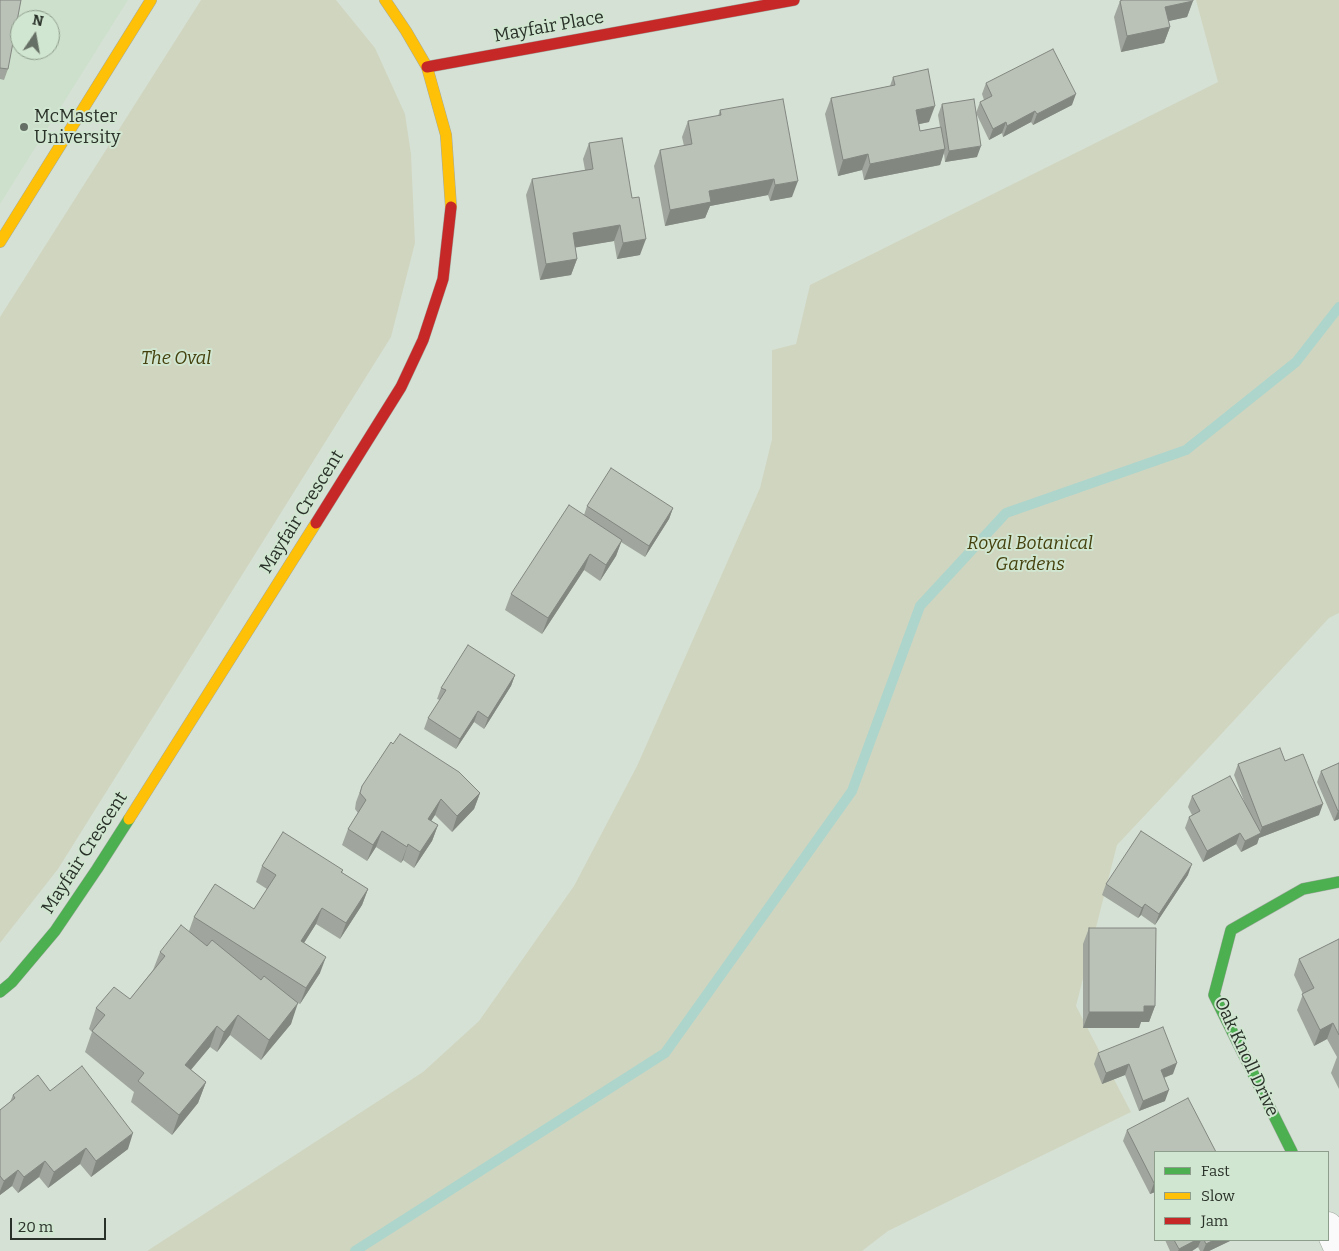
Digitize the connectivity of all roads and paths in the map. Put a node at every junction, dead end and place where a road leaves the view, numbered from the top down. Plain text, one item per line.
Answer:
1 (150, 0) edge
2 (385, 0) edge
3 (794, 0) edge
4 (427, 67) junction
5 (0, 242) edge
6 (1339, 882) edge
7 (0, 992) edge
8 (1292, 1151) edge

1 - 5 street
2 - 4 street, Mayfair Crescent
3 - 4 street, Mayfair Place
4 - 7 street, Mayfair Crescent
6 - 8 street, Oak Knoll Drive

